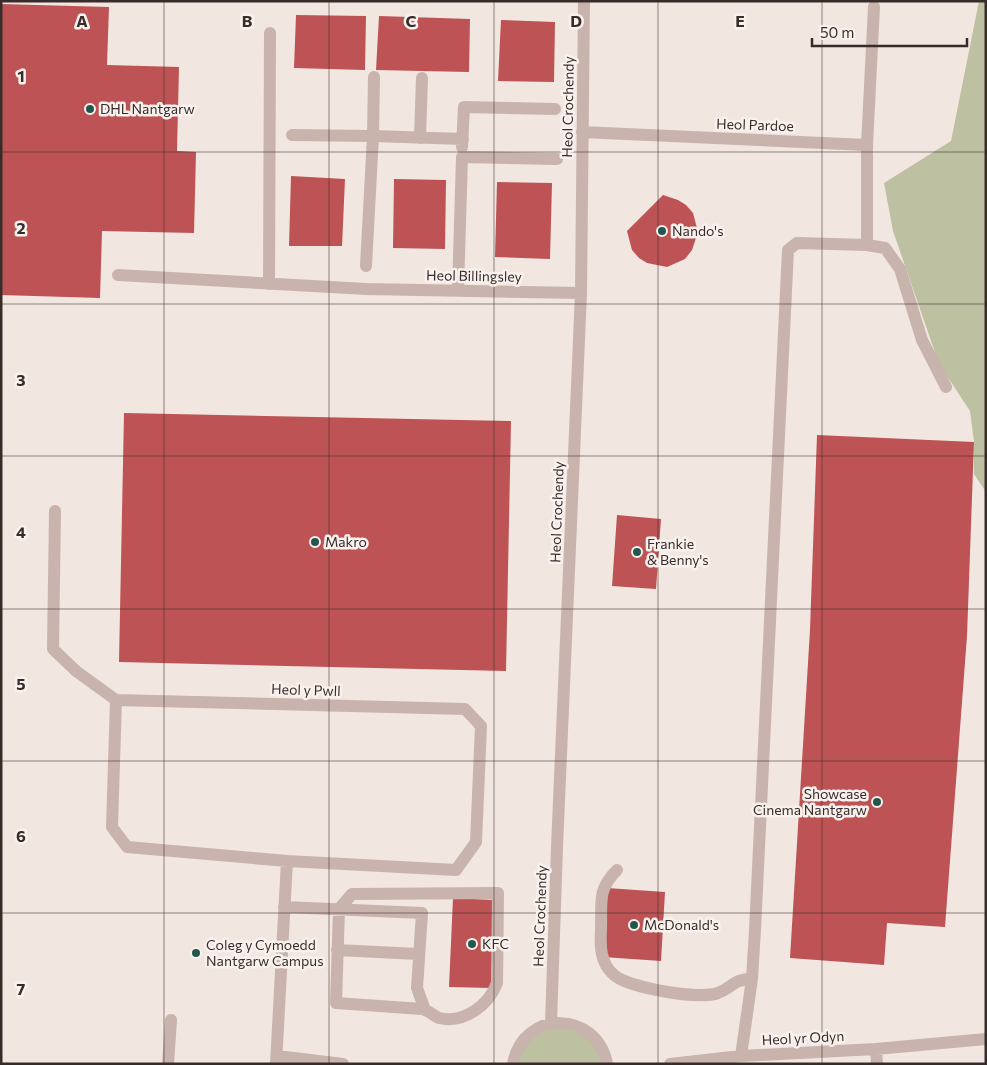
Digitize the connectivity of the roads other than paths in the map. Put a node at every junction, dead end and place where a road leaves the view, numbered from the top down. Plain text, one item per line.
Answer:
1 (584, 1) edge
2 (874, 7) dead end
3 (270, 33) dead end
4 (374, 77) dead end
5 (422, 78) dead end
6 (555, 109) dead end
7 (582, 132) junction
8 (292, 135) dead end
9 (373, 136) junction
10 (420, 138) junction
11 (463, 139) junction
12 (867, 145) junction
13 (462, 157) junction
14 (556, 158) dead end
15 (867, 245) junction
16 (366, 266) dead end
17 (118, 275) dead end
18 (268, 284) junction
19 (458, 290) junction
20 (581, 293) junction
21 (946, 387) dead end
22 (55, 511) dead end
23 (116, 700) junction
24 (287, 861) junction
25 (617, 870) dead end
26 (284, 907) junction
27 (339, 910) junction
28 (337, 950) junction
29 (418, 954) junction
30 (752, 979) junction
31 (425, 1010) junction
32 (171, 1020) dead end
33 (552, 1023) junction
34 (986, 1039) edge
35 (876, 1049) junction
36 (741, 1056) junction
37 (276, 1060) edge
38 (168, 1064) edge
39 (343, 1064) edge
40 (513, 1064) edge
41 (607, 1064) edge
42 (670, 1064) edge
43 (876, 1064) edge

1 - 7 street, Heol Crochendy
2 - 12 street
3 - 18 street
4 - 9 street
5 - 10 street
6 - 11 street
7 - 12 street, Heol Pardoe
7 - 20 street, Heol Crochendy
8 - 9 street
9 - 10 street
9 - 16 street
10 - 11 street
11 - 13 street
12 - 15 street
13 - 14 street
13 - 19 street
15 - 21 street
15 - 30 street
17 - 18 street, Heol Billingsley
18 - 19 street, Heol Billingsley
19 - 20 street, Heol Billingsley
20 - 33 street, Heol Crochendy
22 - 23 street
23 - 24 street, Heol y Pwll
23 - 24 street, Heol y Pwll
24 - 26 street
25 - 30 street
26 - 27 street
26 - 37 street
27 - 28 street
27 - 29 street
27 - 31 street
28 - 29 street
28 - 31 street
29 - 31 street
30 - 36 street
32 - 38 street
33 - 40 street
33 - 41 street
34 - 35 street, Heol yr Odyn
35 - 36 street, Heol yr Odyn
35 - 43 street
36 - 42 street, Heol yr Odyn
37 - 39 street

